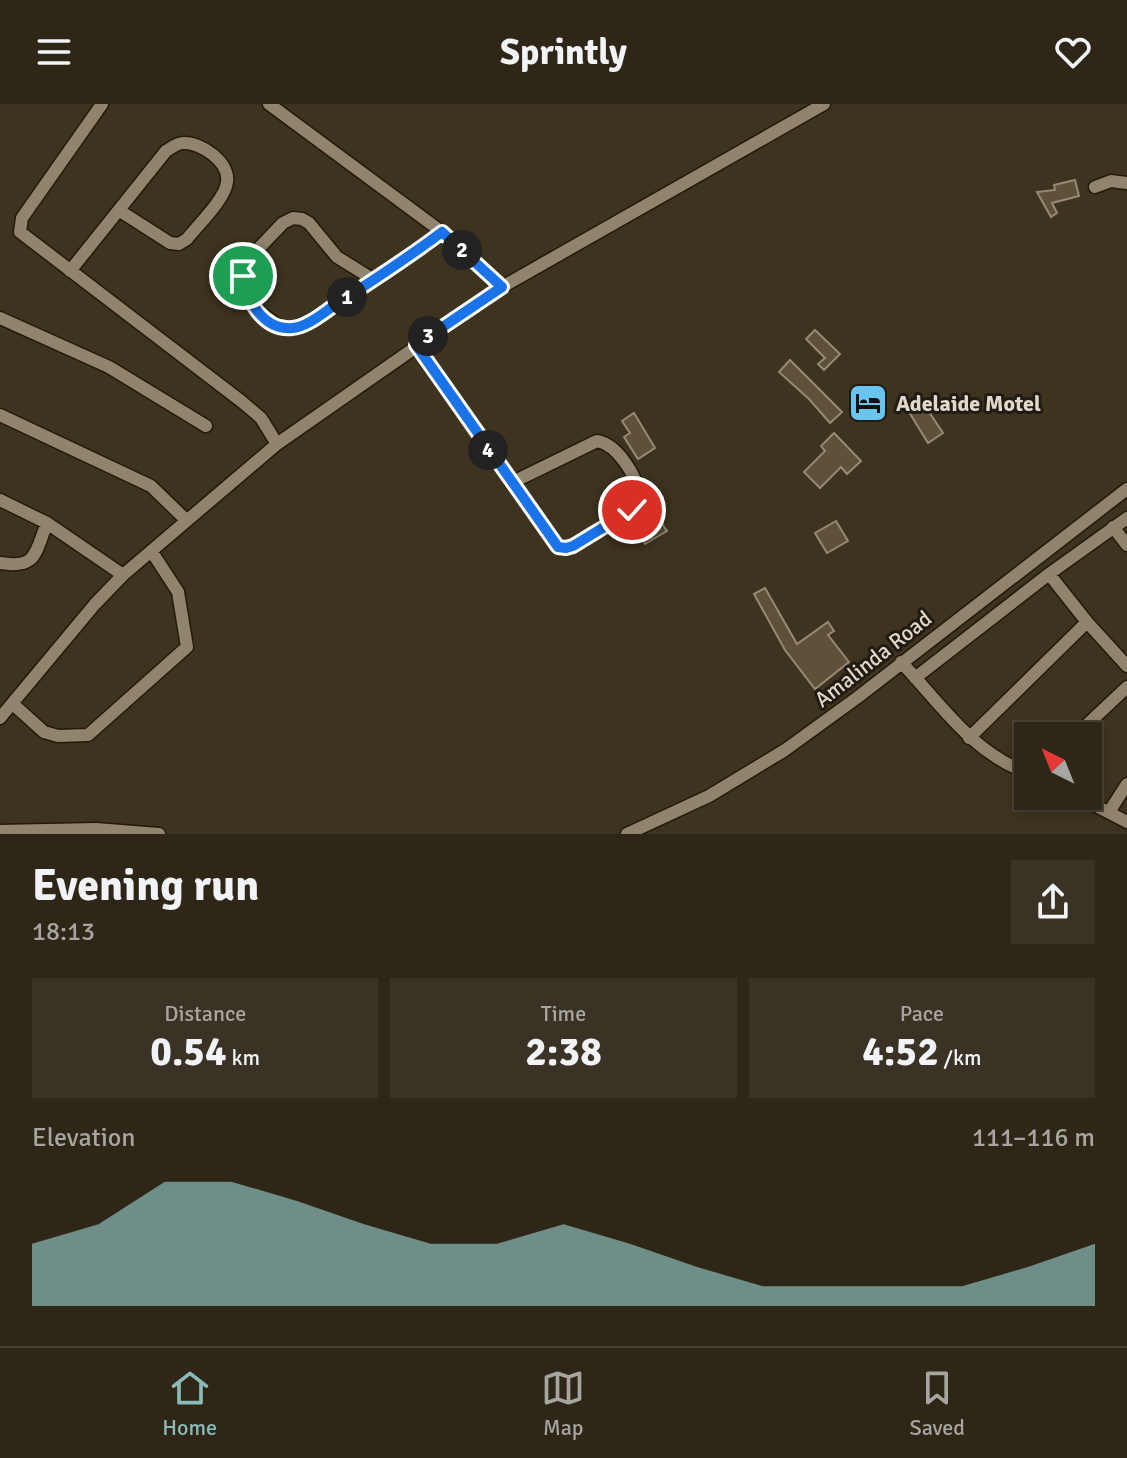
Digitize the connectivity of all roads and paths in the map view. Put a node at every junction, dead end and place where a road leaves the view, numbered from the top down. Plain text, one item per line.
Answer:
1 (102, 104) edge
2 (269, 104) edge
3 (824, 104) edge
4 (1127, 183) edge
5 (1095, 187) dead end
6 (120, 211) junction
7 (442, 232) junction
8 (70, 271) junction
9 (374, 280) junction
10 (502, 287) junction
11 (0, 318) edge
12 (416, 345) junction
13 (0, 415) edge
14 (206, 426) dead end
15 (277, 444) junction
16 (511, 483) junction
17 (1127, 489) edge
18 (0, 500) edge
19 (1127, 518) edge
20 (186, 520) junction
21 (47, 523) junction
22 (1113, 527) junction
23 (1127, 545) edge
24 (152, 552) junction
25 (0, 563) edge
26 (1049, 574) junction
27 (123, 575) junction
28 (1087, 622) junction
29 (901, 662) junction
30 (1127, 666) edge
31 (915, 678) junction
32 (1127, 687) edge
33 (13, 704) junction
34 (0, 718) edge
35 (1090, 722) edge
36 (969, 738) junction
37 (1014, 767) edge
38 (1127, 784) edge
39 (1102, 808) edge
40 (1109, 812) junction
41 (1127, 822) edge
42 (0, 831) edge
43 (159, 834) edge
44 (627, 834) edge

1 - 8 street
2 - 7 street
3 - 10 street
4 - 5 street
6 - 6 street
6 - 8 street
7 - 9 street
7 - 10 street
8 - 15 street
9 - 9 street
10 - 12 street
11 - 14 street
12 - 15 street
12 - 16 street
13 - 20 street
15 - 20 street
16 - 16 street
17 - 29 street, Amalinda Road
18 - 21 street
19 - 22 street
20 - 24 street
21 - 25 street
21 - 27 street
22 - 23 street
22 - 26 street
24 - 27 street
24 - 33 street
26 - 28 street
26 - 31 street
27 - 33 street
28 - 30 street
28 - 36 street
29 - 31 street
29 - 44 street, Amalinda Road
31 - 36 street
32 - 35 street
33 - 34 street
36 - 37 street
38 - 40 street
39 - 40 street
40 - 41 street
42 - 43 street

